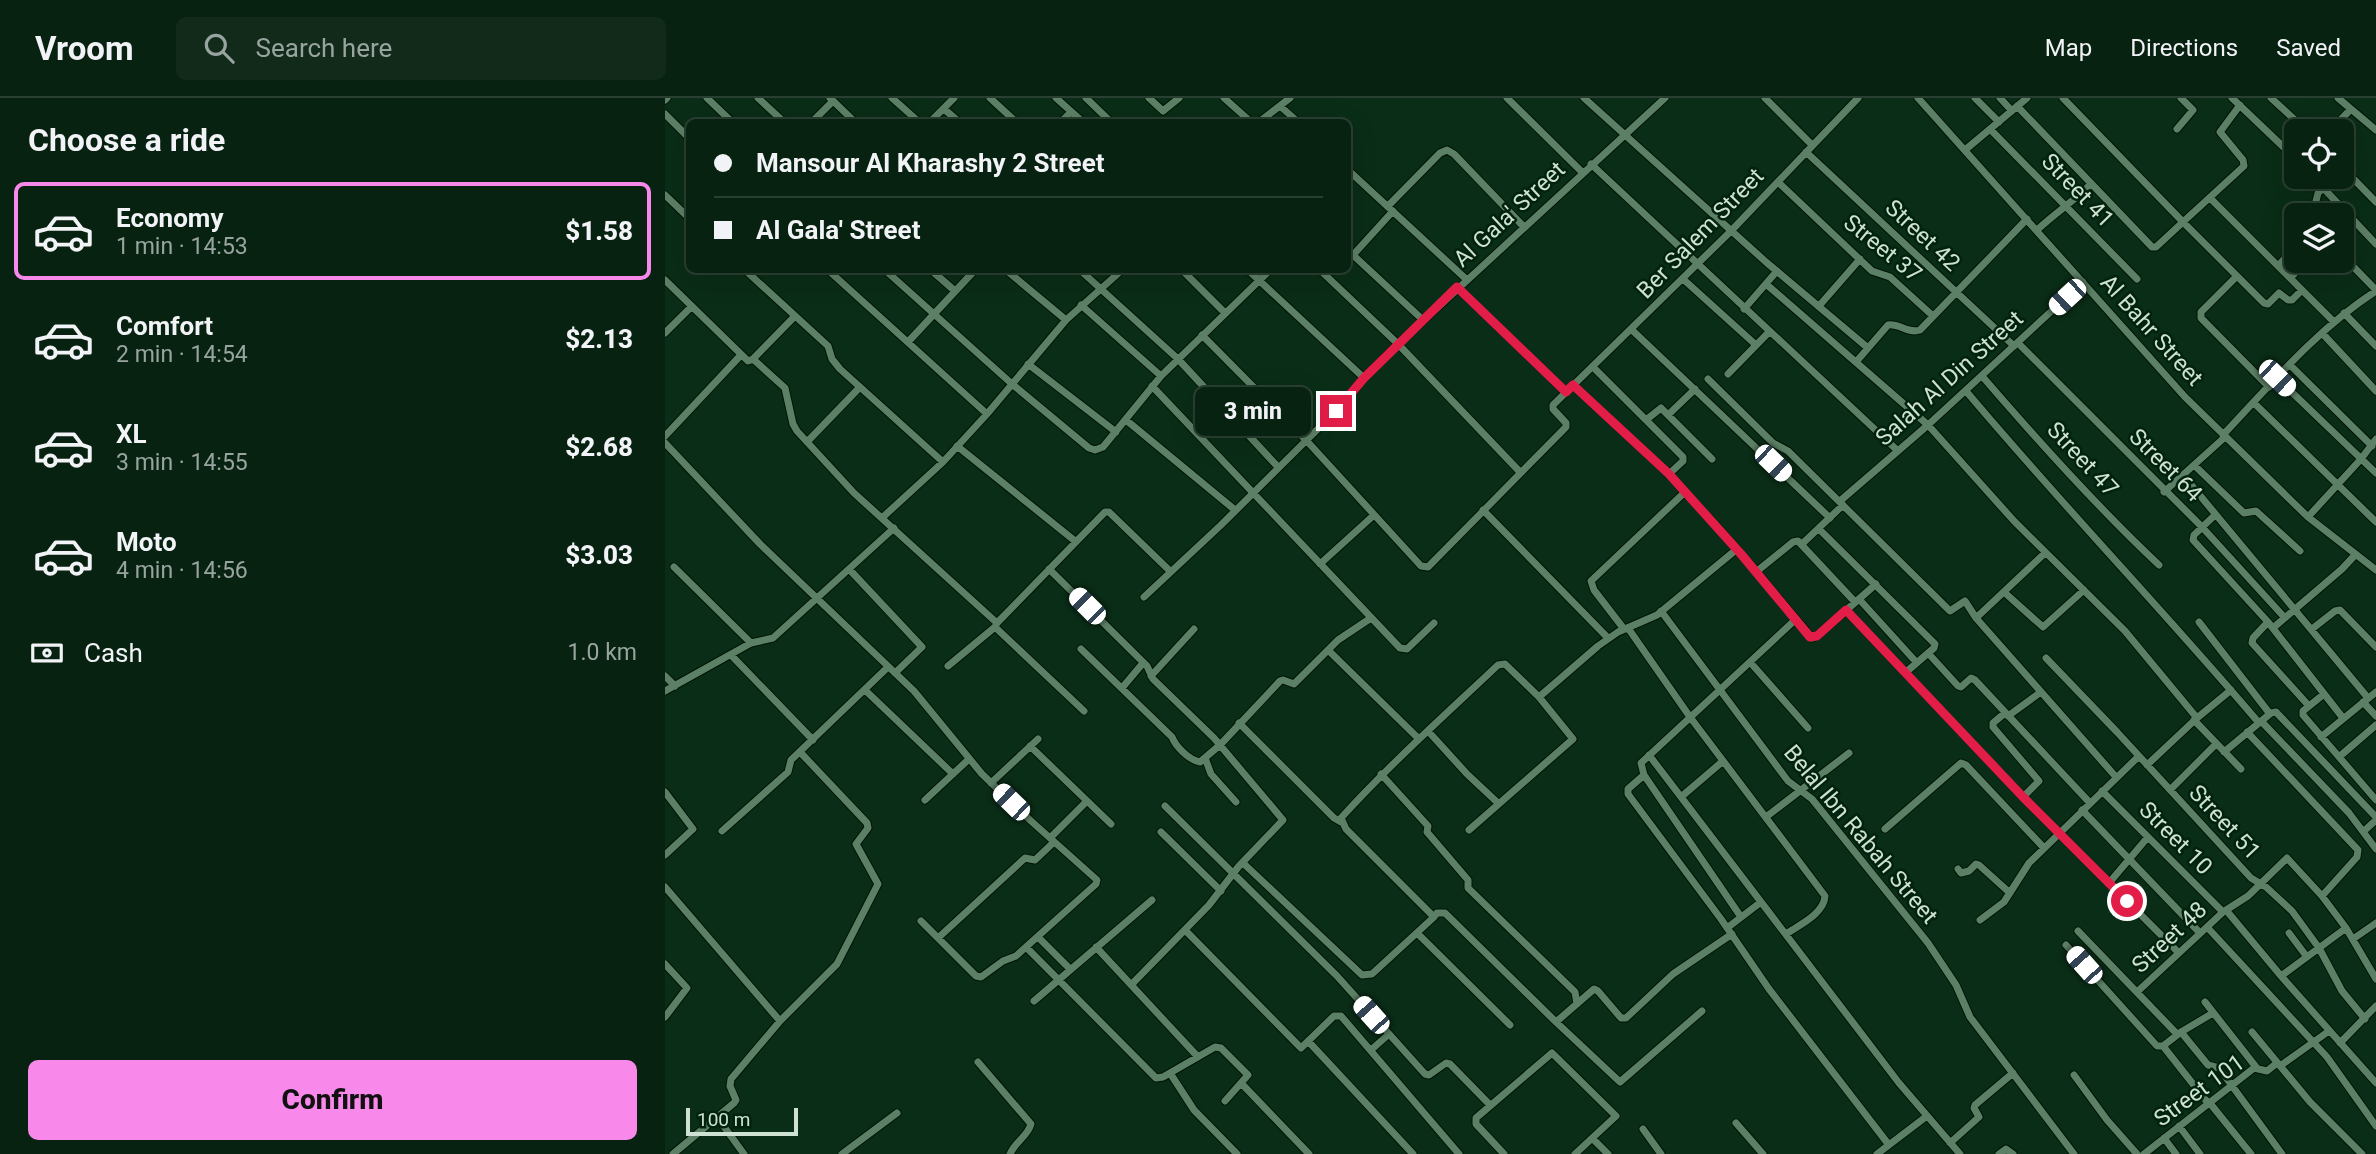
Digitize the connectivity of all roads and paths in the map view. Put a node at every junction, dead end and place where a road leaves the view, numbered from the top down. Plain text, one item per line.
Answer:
1 (707, 98) edge
2 (758, 98) edge
3 (892, 98) edge
4 (954, 98) edge
5 (990, 98) edge
6 (1056, 98) edge
7 (1086, 98) edge
8 (1149, 98) edge
9 (1179, 98) edge
10 (1224, 98) edge
11 (1290, 98) edge
12 (1507, 98) edge
13 (1584, 98) edge
14 (1765, 98) edge
15 (1858, 98) edge
16 (1919, 98) edge
17 (1975, 98) edge
18 (2000, 98) edge
19 (2027, 98) edge
20 (2063, 98) edge
21 (2181, 98) edge
22 (2232, 98) edge
23 (2271, 98) edge
24 (2338, 98) edge
25 (831, 99) edge
26 (1659, 100) edge
27 (2240, 105) junction
28 (1280, 106) junction
29 (2015, 108) junction
30 (944, 109) junction
31 (2350, 110) junction
32 (1071, 112) junction
33 (665, 114) edge
34 (2376, 117) edge
35 (729, 119) edge
36 (780, 119) edge
37 (814, 119) edge
38 (852, 119) edge
39 (916, 119) edge
40 (933, 119) edge
41 (956, 119) edge
42 (1013, 119) edge
43 (1064, 119) edge
44 (1079, 119) edge
45 (1108, 119) edge
46 (1248, 119) edge
47 (1263, 119) edge
48 (1295, 119) edge
49 (2294, 119) edge
50 (2341, 119) edge
51 (1999, 122) junction
52 (2369, 124) junction
53 (1990, 129) junction
54 (2177, 130) dead end
55 (2376, 130) edge
56 (686, 135) edge
57 (1625, 135) junction
58 (1812, 145) junction
59 (2284, 147) edge
60 (1965, 150) junction
61 (1806, 152) junction
62 (1591, 164) junction
63 (1582, 172) junction
64 (1351, 173) edge
65 (2354, 179) edge
66 (1778, 182) junction
67 (2091, 184) junction
68 (2324, 189) edge
69 (665, 195) edge
70 (2210, 198) junction
71 (2376, 202) edge
72 (2337, 203) edge
73 (2066, 205) junction
74 (1391, 209) junction
75 (686, 215) edge
76 (2027, 219) junction
77 (2354, 221) edge
78 (2183, 222) junction
79 (1523, 226) junction
80 (2037, 230) junction
81 (1731, 231) junction
82 (2376, 244) edge
83 (2284, 259) edge
84 (1860, 260) junction
85 (1697, 265) junction
86 (2278, 266) junction
87 (2354, 268) edge
88 (1777, 271) junction
89 (748, 273) edge
90 (831, 273) edge
91 (888, 273) edge
92 (934, 273) edge
93 (972, 273) edge
94 (1010, 273) edge
95 (1084, 273) edge
96 (1116, 273) edge
97 (1185, 273) edge
98 (1251, 273) edge
99 (1267, 273) edge
100 (1323, 273) edge
101 (2295, 273) edge
102 (2237, 276) junction
103 (2290, 278) junction
104 (1466, 279) junction
105 (1683, 279) junction
106 (2137, 279) dead end
107 (665, 280) edge
108 (1259, 280) junction
109 (2083, 282) junction
110 (1766, 284) junction
111 (1100, 287) junction
112 (1457, 287) junction
113 (2302, 290) junction
114 (955, 291) junction
115 (2376, 291) edge
116 (1957, 293) junction
117 (1081, 305) junction
118 (1819, 306) junction
119 (691, 307) junction
120 (1744, 309) junction
121 (934, 313) junction
122 (1225, 313) junction
123 (2344, 313) junction
124 (795, 316) junction
125 (1933, 316) junction
126 (1066, 320) junction
127 (1423, 320) junction
128 (2334, 322) junction
129 (1632, 330) junction
130 (1769, 332) junction
131 (665, 333) edge
132 (2322, 333) junction
133 (1202, 335) junction
134 (908, 342) junction
135 (1398, 344) junction
136 (1756, 345) junction
137 (2016, 345) junction
138 (2376, 346) edge
139 (1868, 348) junction
140 (740, 355) junction
141 (753, 359) junction
142 (1178, 359) junction
143 (1856, 362) junction
144 (1028, 364) junction
145 (2290, 365) junction
146 (1593, 367) junction
147 (1728, 374) dead end
148 (1161, 376) junction
149 (1982, 376) junction
150 (1364, 378) junction
151 (2277, 378) junction
152 (1708, 379) dead end
153 (1012, 384) junction
154 (1573, 385) junction
155 (1152, 386) junction
156 (860, 387) junction
157 (2269, 387) junction
158 (1695, 389) junction
159 (1966, 391) junction
160 (2376, 391) edge
161 (1566, 392) junction
162 (2254, 402) junction
163 (987, 414) junction
164 (1668, 415) junction
165 (1126, 420) junction
166 (1646, 420) junction
167 (1928, 425) junction
168 (1116, 432) junction
169 (665, 436) edge
170 (2224, 436) junction
171 (1306, 440) junction
172 (807, 442) junction
173 (665, 443) edge
174 (2374, 443) edge
175 (957, 446) junction
176 (1898, 451) junction
177 (1712, 458) dead end
178 (2361, 459) junction
179 (943, 461) junction
180 (2194, 465) junction
181 (1277, 467) junction
182 (1520, 472) junction
183 (2376, 473) edge
184 (1669, 474) junction
185 (2183, 475) junction
186 (2338, 484) junction
187 (1252, 492) junction
188 (1685, 492) junction
189 (2164, 492) junction
190 (1842, 503) junction
191 (1235, 510) junction
192 (1483, 510) junction
193 (1374, 515) junction
194 (2215, 515) junction
195 (883, 517) junction
196 (2308, 517) junction
197 (1830, 518) junction
198 (2376, 522) edge
199 (2202, 527) junction
200 (894, 528) junction
201 (1819, 528) junction
202 (1075, 541) junction
203 (1802, 544) junction
204 (1737, 549) junction
205 (2300, 551) dead end
206 (2045, 553) junction
207 (2355, 555) junction
208 (1319, 564) junction
209 (2159, 565) dead end
210 (674, 567) dead end
211 (849, 569) junction
212 (1049, 569) junction
213 (2376, 570) edge
214 (1170, 571) junction
215 (1756, 572) junction
216 (1875, 583) junction
217 (2084, 590) junction
218 (2004, 592) junction
219 (1144, 597) dead end
220 (817, 598) junction
221 (1857, 600) junction
222 (2296, 608) junction
223 (1846, 610) junction
224 (1661, 611) junction
225 (1371, 618) junction
226 (1976, 618) junction
227 (2285, 618) junction
228 (1795, 620) junction
229 (2199, 622) dead end
230 (1434, 623) dead end
231 (996, 625) junction
232 (2270, 625) junction
233 (1194, 629) dead end
234 (1626, 629) junction
235 (2312, 629) junction
236 (1608, 638) junction
237 (751, 643) junction
238 (2376, 647) edge
239 (1081, 649) dead end
240 (1328, 650) junction
241 (1927, 653) junction
242 (730, 655) junction
243 (2046, 658) dead end
244 (1750, 662) junction
245 (1143, 663) junction
246 (1917, 663) junction
247 (948, 666) dead end
248 (888, 667) junction
249 (895, 673) junction
250 (1905, 673) junction
251 (665, 676) edge
252 (1150, 676) junction
253 (675, 686) junction
254 (1122, 688) junction
255 (1721, 689) junction
256 (2231, 690) junction
257 (665, 691) edge
258 (866, 691) junction
259 (2041, 692) junction
260 (2376, 692) edge
261 (2324, 694) junction
262 (1539, 697) junction
263 (2366, 700) junction
264 (2309, 706) junction
265 (1084, 711) dead end
266 (2272, 713) junction
267 (2007, 714) junction
268 (2376, 716) edge
269 (1690, 717) junction
270 (2343, 718) junction
271 (2195, 719) junction
272 (2260, 722) junction
273 (1239, 723) junction
274 (2376, 725) edge
275 (1808, 729) dead end
276 (1428, 731) junction
277 (2247, 732) junction
278 (2321, 737) junction
279 (1038, 739) dead end
280 (1419, 739) junction
281 (813, 740) junction
282 (2216, 744) junction
283 (1220, 745) junction
284 (1030, 746) junction
285 (800, 752) junction
286 (2224, 752) junction
287 (1849, 753) dead end
288 (1649, 755) junction
289 (2139, 756) junction
290 (2339, 757) junction
291 (1205, 758) junction
292 (969, 759) junction
293 (1723, 761) junction
294 (2147, 765) junction
295 (2241, 769) dead end
296 (953, 774) junction
297 (1381, 774) junction
298 (1644, 775) junction
299 (2116, 777) junction
300 (991, 783) junction
301 (2170, 790) junction
302 (1801, 791) junction
303 (2102, 791) junction
304 (665, 792) edge
305 (1681, 797) junction
306 (2023, 797) junction
307 (925, 800) dead end
308 (1087, 800) junction
309 (2376, 800) edge
310 (1236, 802) dead end
311 (1498, 803) junction
312 (2090, 803) junction
313 (1164, 806) dead end
314 (2082, 810) junction
315 (1766, 817) junction
316 (2376, 819) edge
317 (1341, 822) junction
318 (1111, 824) dead end
319 (1885, 829) dead end
320 (1469, 830) dead end
321 (722, 831) dead end
322 (2364, 831) junction
323 (1161, 832) dead end
324 (2059, 833) junction
325 (2148, 837) junction
326 (1052, 840) junction
327 (2044, 848) junction
328 (2376, 849) edge
329 (665, 855) edge
330 (2129, 860) junction
331 (1243, 863) junction
332 (1958, 869) dead end
333 (1232, 875) junction
334 (2109, 883) junction
335 (2259, 883) junction
336 (665, 887) edge
337 (1221, 891) junction
338 (2010, 893) junction
339 (2322, 896) junction
340 (1151, 900) dead end
341 (1761, 902) junction
342 (2225, 911) junction
343 (1434, 917) junction
344 (1741, 917) junction
345 (1980, 920) dead end
346 (921, 921) dead end
347 (2376, 923) edge
348 (2207, 927) junction
349 (2346, 928) junction
350 (1185, 930) junction
351 (1729, 931) junction
352 (2078, 931) dead end
353 (1417, 933) junction
354 (2200, 933) junction
355 (2289, 933) dead end
356 (1786, 934) junction
357 (1038, 937) junction
358 (938, 938) junction
359 (2353, 939) junction
360 (2066, 945) dead end
361 (1027, 947) junction
362 (1096, 947) junction
363 (2319, 948) junction
364 (2179, 953) junction
365 (2307, 957) junction
366 (665, 964) edge
367 (1070, 969) junction
368 (2281, 976) junction
369 (1058, 979) junction
370 (2376, 979) edge
371 (1132, 984) junction
372 (2137, 992) junction
373 (1034, 1001) dead end
374 (2205, 1002) dead end
375 (1577, 1004) junction
376 (2376, 1006) edge
377 (1702, 1011) dead end
378 (2213, 1013) junction
379 (665, 1017) edge
380 (2365, 1019) junction
381 (780, 1021) junction
382 (1556, 1022) junction
383 (1510, 1025) dead end
384 (2329, 1031) junction
385 (2252, 1032) dead end
386 (2179, 1033) junction
387 (1389, 1034) junction
388 (1308, 1041) junction
389 (2314, 1042) junction
390 (2340, 1044) junction
391 (2162, 1046) junction
392 (1371, 1050) junction
393 (1198, 1057) junction
394 (978, 1062) dead end
395 (2279, 1065) junction
396 (2256, 1067) junction
397 (1170, 1073) junction
398 (2013, 1073) junction
399 (2074, 1075) dead end
400 (2376, 1083) edge
401 (1242, 1084) junction
402 (2232, 1085) junction
403 (1225, 1101) dead end
404 (2209, 1103) junction
405 (1490, 1105) junction
406 (897, 1113) dead end
407 (1927, 1115) junction
408 (717, 1117) junction
409 (1736, 1123) dead end
410 (2179, 1126) junction
411 (2376, 1126) edge
412 (1643, 1129) dead end
413 (2164, 1138) junction
414 (1593, 1139) junction
415 (1950, 1143) junction
416 (1889, 1145) junction
417 (1578, 1153) edge
418 (673, 1154) edge
419 (744, 1154) edge
420 (842, 1154) edge
421 (1010, 1154) edge
422 (1237, 1154) edge
423 (1309, 1154) edge
424 (1412, 1154) edge
425 (1459, 1154) edge
426 (1504, 1154) edge
427 (1608, 1154) edge
428 (1661, 1154) edge
429 (1763, 1154) edge
430 (1877, 1154) edge
431 (1960, 1154) edge
432 (1999, 1154) edge
433 (2013, 1154) edge
434 (2074, 1154) edge
435 (2137, 1154) edge
436 (2144, 1154) edge
437 (2176, 1154) edge
438 (2200, 1154) edge
439 (2251, 1154) edge
440 (2282, 1154) edge
441 (2361, 1154) edge

1 - 35 street
2 - 36 street
3 - 39 street
4 - 30 street
5 - 42 street
6 - 32 street
7 - 45 street
8 - 9 street
10 - 46 street
11 - 28 street
12 - 63 street
13 - 57 street
14 - 58 street
15 - 58 street, Ber Salem Street
16 - 60 street, Al Bahr Street
17 - 51 street
18 - 29 street
19 - 29 street
20 - 78 street
21 - 54 street
22 - 27 street
23 - 49 street
24 - 31 street
25 - 37 street
25 - 38 street
26 - 57 street, Al Gala' Street
27 - 59 street
27 - 70 street
28 - 47 street
28 - 48 street
29 - 51 street
29 - 67 street
30 - 40 street
30 - 41 street
31 - 50 street
31 - 52 street
32 - 43 street
32 - 44 street
33 - 56 street
34 - 52 street
51 - 53 street
52 - 55 street
53 - 60 street
53 - 73 street, Street 41
57 - 62 street, Al Gala' Street
57 - 81 street
58 - 61 street, Ber Salem Street
60 - 76 street, Al Bahr Street
61 - 66 street, Ber Salem Street
61 - 116 street, Street 42
62 - 63 street, Al Gala' Street
62 - 85 street
63 - 79 street, Al Gala' Street
64 - 74 street
65 - 71 street
66 - 81 street, Ber Salem Street
66 - 84 street, Street 37
67 - 73 street
67 - 78 street
68 - 72 street
69 - 75 street
70 - 78 street
70 - 86 street
73 - 80 street
73 - 106 street, Street 41
74 - 79 street
74 - 104 street
74 - 127 street
76 - 80 street, Al Bahr Street
76 - 116 street
77 - 82 street
78 - 102 street
79 - 104 street, Al Gala' Street
80 - 109 street, Al Bahr Street
81 - 85 street, Ber Salem Street
81 - 88 street
83 - 86 street
84 - 118 street
84 - 125 street, Street 37
85 - 105 street, Ber Salem Street
85 - 120 street
86 - 103 street
87 - 115 street
88 - 110 street
88 - 118 street
89 - 124 street
90 - 134 street
91 - 121 street
92 - 114 street
93 - 114 street
94 - 126 street
95 - 111 street
96 - 111 street
97 - 122 street
98 - 108 street
99 - 108 street
100 - 135 street
101 - 103 street
102 - 113 street
102 - 157 street
103 - 113 street
104 - 112 street, Al Gala' Street
105 - 129 street, Ber Salem Street
105 - 136 street
107 - 119 street
108 - 122 street
108 - 150 street
109 - 137 street, Salah Al Din Street
109 - 170 street, Al Bahr Street
110 - 120 street
110 - 143 street
111 - 117 street
111 - 142 street
112 - 127 street, Al Gala' Street
112 - 161 street
113 - 128 street
114 - 121 street
115 - 123 street
116 - 125 street
116 - 137 street, Street 42
117 - 126 street
117 - 148 street
118 - 139 street
119 - 131 street
119 - 140 street
120 - 130 street
121 - 134 street
121 - 153 street
122 - 133 street
123 - 128 street
123 - 138 street
124 - 141 street
124 - 156 street
125 - 139 street
126 - 144 street
127 - 135 street, Al Gala' Street
128 - 132 street
129 - 146 street, Ber Salem Street
129 - 158 street
130 - 136 street
130 - 176 street
132 - 145 street
132 - 160 street
133 - 142 street
133 - 171 street
134 - 163 street
135 - 150 street, Al Gala' Street
135 - 182 street
136 - 147 street
137 - 149 street, Salah Al Din Street
137 - 189 street, Street 64
139 - 143 street
140 - 141 street
140 - 169 street
141 - 172 street
142 - 148 street
142 - 181 street
143 - 167 street
144 - 153 street
144 - 168 street
145 - 151 street
145 - 174 street
146 - 154 street, Ber Salem Street
146 - 166 street
148 - 155 street
149 - 159 street, Salah Al Din Street
149 - 209 street, Street 47
150 - 171 street, Al Gala' Street
151 - 157 street
151 - 178 street
152 - 190 street
153 - 163 street
153 - 168 street
154 - 161 street, Ber Salem Street
154 - 184 street
155 - 165 street
155 - 187 street
156 - 172 street
156 - 179 street
157 - 162 street
158 - 164 street
158 - 197 street
159 - 167 street, Salah Al Din Street
159 - 256 street
161 - 182 street
162 - 170 street
162 - 186 street
163 - 175 street
164 - 166 street
164 - 177 street
165 - 168 street
165 - 191 street
166 - 184 street
167 - 176 street, Salah Al Din Street
167 - 206 street
170 - 180 street
170 - 196 street, Al Bahr Street
171 - 181 street, Al Gala' Street
171 - 193 street
172 - 195 street
173 - 220 street
174 - 178 street
175 - 179 street
175 - 202 street
176 - 190 street, Salah Al Din Street
178 - 183 street
178 - 186 street
179 - 195 street
180 - 185 street
180 - 205 street
181 - 187 street, Al Gala' Street
182 - 192 street
184 - 188 street
185 - 189 street
185 - 194 street
186 - 196 street
186 - 198 street
187 - 191 street, Al Gala' Street
187 - 208 street
188 - 204 street
188 - 234 street
189 - 199 street, Street 64
190 - 197 street, Salah Al Din Street
190 - 226 street
191 - 214 street, Al Gala' Street
192 - 193 street
192 - 236 street
193 - 208 street
194 - 199 street
194 - 222 street
195 - 200 street
196 - 207 street, Al Bahr Street
197 - 201 street, Salah Al Din Street
199 - 227 street, Street 64
199 - 232 street
200 - 211 street
200 - 231 street
201 - 203 street, Salah Al Din Street
201 - 216 street
202 - 212 street
202 - 214 street
203 - 215 street, Salah Al Din Street
203 - 221 street
204 - 215 street
204 - 224 street
206 - 217 street
206 - 218 street
207 - 213 street, Al Bahr Street
207 - 222 street
208 - 225 street
210 - 237 street
211 - 220 street
211 - 249 street
212 - 231 street
212 - 245 street
214 - 219 street, Al Gala' Street
215 - 228 street
216 - 221 street
216 - 241 street
217 - 218 street
217 - 271 street
218 - 226 street
220 - 237 street
220 - 248 street
221 - 223 street
221 - 246 street
222 - 227 street
222 - 235 street
223 - 228 street
223 - 250 street
224 - 234 street
224 - 255 street, Belal Ibn Rabah Street
225 - 230 street
225 - 240 street
226 - 259 street
227 - 232 street
228 - 244 street
229 - 266 street
231 - 247 street
231 - 265 street
232 - 261 street
232 - 264 street
233 - 252 street
234 - 236 street
234 - 269 street
235 - 238 street
235 - 263 street
236 - 262 street
237 - 242 street
239 - 254 street
240 - 273 street
240 - 280 street
241 - 246 street
241 - 267 street
242 - 253 street
242 - 281 street
243 - 289 street, Street 51
244 - 255 street
244 - 275 street
245 - 252 street
245 - 254 street
246 - 250 street
248 - 249 street
248 - 258 street
249 - 292 street
250 - 306 street
251 - 253 street
252 - 283 street
253 - 257 street
254 - 291 street
255 - 269 street
255 - 302 street, Belal Ibn Rabah Street
256 - 271 street
256 - 272 street
258 - 281 street
258 - 296 street
259 - 267 street
259 - 299 street
260 - 263 street
261 - 264 street
261 - 270 street
262 - 276 street
262 - 311 street
263 - 268 street
263 - 270 street
264 - 278 street
266 - 272 street
266 - 316 street
267 - 306 street
267 - 312 street
269 - 288 street
269 - 293 street
270 - 278 street
271 - 282 street
271 - 294 street
272 - 277 street
272 - 322 street
273 - 283 street
273 - 317 street
274 - 290 street
276 - 280 street
276 - 311 street
277 - 286 street
277 - 339 street
278 - 290 street
279 - 284 street
280 - 297 street
281 - 285 street
282 - 286 street
282 - 301 street
283 - 291 street
283 - 331 street
284 - 300 street
284 - 308 street
285 - 321 street
285 - 381 street
286 - 295 street
287 - 302 street
288 - 298 street
288 - 305 street
289 - 294 street, Street 51
289 - 299 street
290 - 309 street
291 - 310 street
292 - 296 street
292 - 300 street
293 - 305 street
293 - 315 street
294 - 301 street, Street 51
296 - 307 street
297 - 317 street
297 - 375 street
298 - 344 street
298 - 351 street
299 - 303 street
300 - 326 street
301 - 335 street, Street 51
302 - 315 street
302 - 398 street, Belal Ibn Rabah Street
303 - 312 street
303 - 325 street, Street 10
304 - 329 street
305 - 341 street
306 - 324 street
308 - 318 street
308 - 326 street
311 - 320 street
312 - 314 street
313 - 333 street
314 - 324 street
314 - 330 street
315 - 356 street
316 - 322 street
317 - 343 street
319 - 327 street
322 - 328 street
323 - 337 street
324 - 327 street
324 - 334 street
325 - 330 street
325 - 342 street, Street 10
326 - 357 street
326 - 358 street
327 - 338 street
330 - 334 street
330 - 354 street
331 - 333 street
331 - 353 street
332 - 338 street
333 - 337 street
333 - 387 street
334 - 364 street
335 - 339 street, Street 48
335 - 342 street, Street 48
335 - 363 street, Street 51
336 - 381 street
337 - 350 street
338 - 345 street
339 - 349 street
340 - 362 street
341 - 344 street
341 - 356 street
342 - 348 street, Street 48
342 - 368 street, Street 10
343 - 353 street
343 - 382 street
344 - 351 street
346 - 358 street
347 - 359 street
348 - 354 street, Street 48
348 - 389 street
349 - 359 street
349 - 363 street
350 - 371 street
350 - 388 street
351 - 375 street
351 - 416 street
352 - 372 street
353 - 383 street
354 - 364 street, Street 48
355 - 365 street
356 - 407 street
357 - 361 street
357 - 367 street
358 - 361 street
359 - 370 street
360 - 391 street
361 - 369 street
362 - 367 street
362 - 371 street
363 - 365 street
363 - 380 street, Street 51
364 - 372 street, Street 48
365 - 368 street
366 - 379 street
367 - 369 street
368 - 384 street, Street 10
369 - 373 street
369 - 397 street
371 - 393 street
372 - 386 street
374 - 378 street
375 - 382 street
376 - 380 street
377 - 382 street
378 - 386 street
378 - 396 street
380 - 390 street
381 - 408 street
384 - 389 street
384 - 390 street, Street 10
385 - 395 street
386 - 391 street
386 - 402 street
387 - 392 street
387 - 405 street
388 - 392 street
388 - 424 street
389 - 395 street
389 - 411 street
390 - 400 street, Street 10
391 - 404 street
392 - 425 street
393 - 397 street
393 - 401 street
394 - 421 street
395 - 396 street, Street 101
395 - 441 street
396 - 402 street, Street 101
397 - 422 street
398 - 415 street
398 - 434 street, Belal Ibn Rabah Street
399 - 435 street
401 - 403 street
401 - 423 street
402 - 404 street, Street 101
402 - 440 street
404 - 410 street, Street 101
404 - 439 street
405 - 414 street
405 - 426 street
406 - 420 street
407 - 415 street
407 - 416 street
408 - 418 street
408 - 419 street
409 - 429 street
410 - 413 street, Street 101
410 - 438 street
412 - 428 street
413 - 436 street, Street 101
413 - 437 street
414 - 417 street
414 - 427 street
415 - 431 street
416 - 430 street
432 - 433 street

